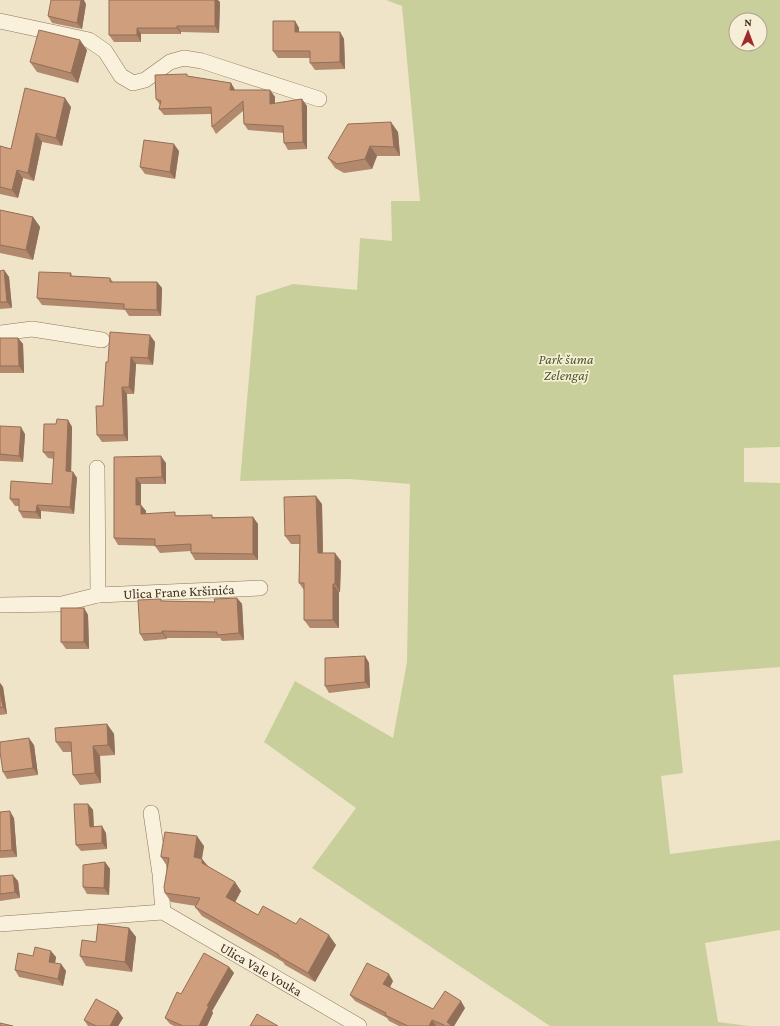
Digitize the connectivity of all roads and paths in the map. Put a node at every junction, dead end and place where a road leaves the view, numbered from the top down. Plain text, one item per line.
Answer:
1 (0, 21) edge
2 (319, 99) dead end
3 (0, 332) edge
4 (102, 340) dead end
5 (98, 468) dead end
6 (260, 588) dead end
7 (98, 595) junction
8 (0, 605) edge
9 (151, 813) dead end
10 (163, 912) junction
11 (0, 924) edge
12 (359, 1026) edge

1 - 2 street
3 - 4 street
5 - 7 street
6 - 7 street, Ulica Frane Kršinića
7 - 8 street, Ulica Frane Kršinića
9 - 10 street
10 - 11 street
10 - 12 street, Ulica Vale Vouka

